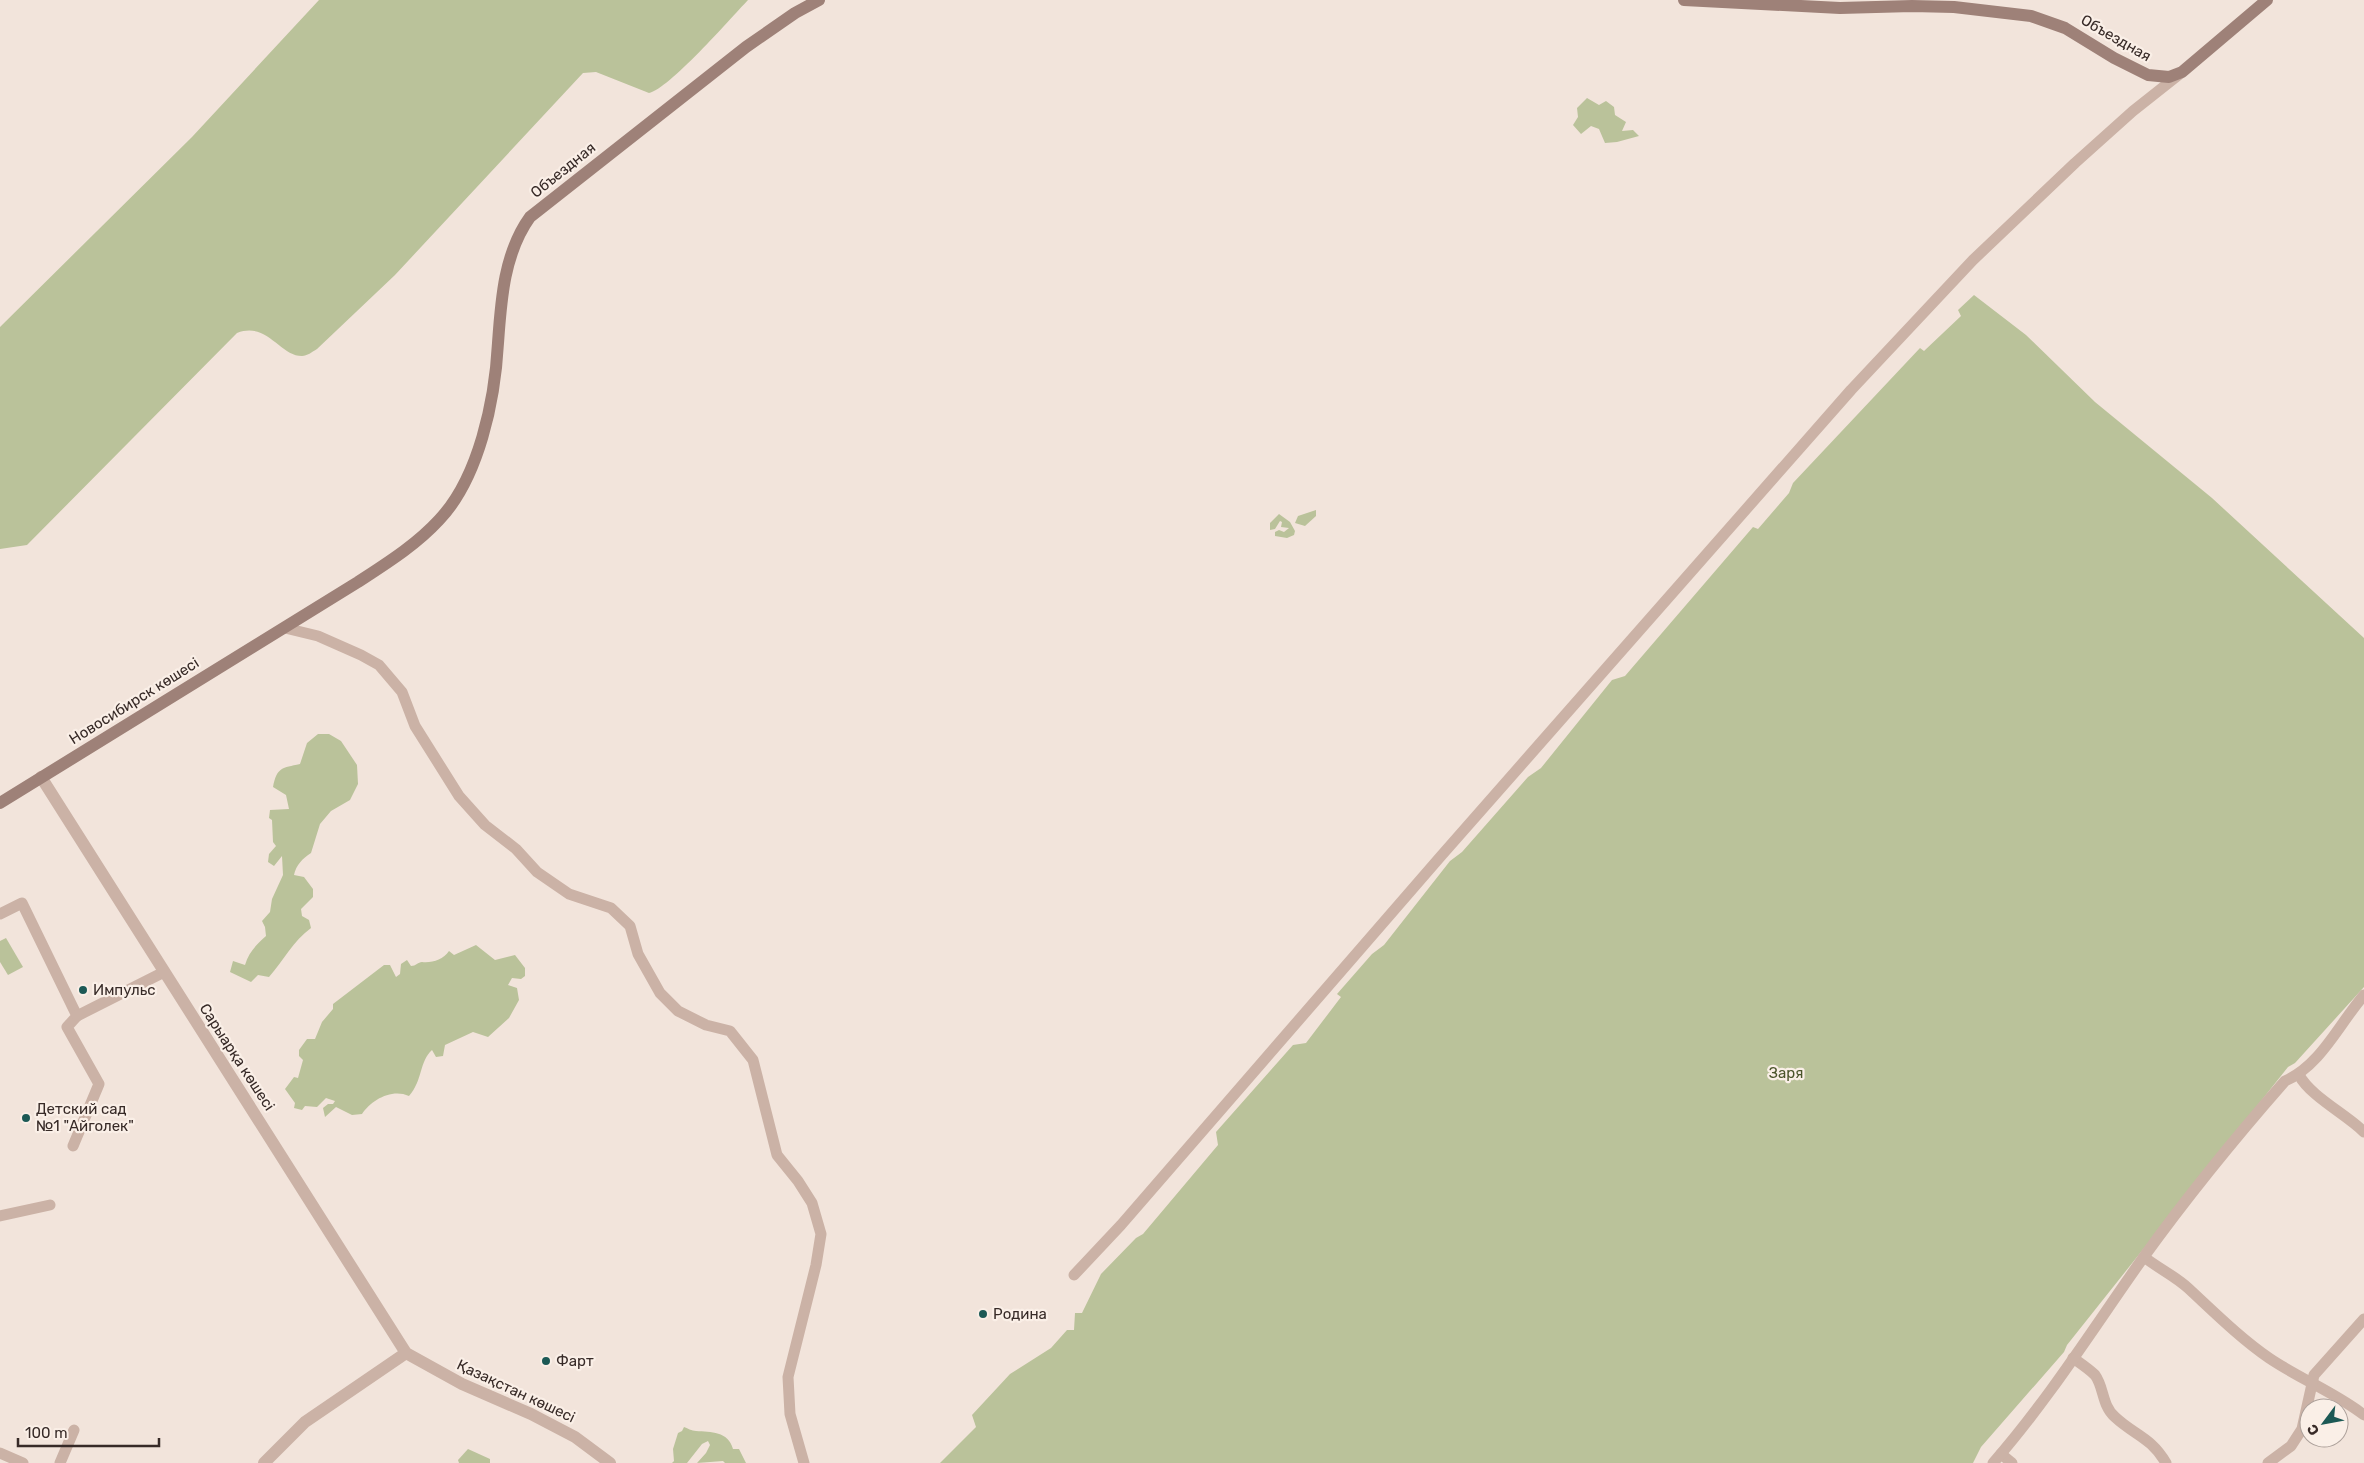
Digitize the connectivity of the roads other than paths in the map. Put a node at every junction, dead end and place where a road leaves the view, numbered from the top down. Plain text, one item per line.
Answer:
1 (819, 0) edge
2 (1684, 0) edge
3 (2267, 0) edge
4 (2182, 72) junction
5 (285, 628) junction
6 (41, 778) junction
7 (0, 803) edge
8 (0, 914) edge
9 (164, 972) junction
10 (2364, 995) edge
11 (77, 1016) junction
12 (2299, 1075) junction
13 (2364, 1132) edge
14 (73, 1146) dead end
15 (50, 1205) dead end
16 (0, 1216) edge
17 (2144, 1258) junction
18 (1074, 1276) dead end
19 (2364, 1318) edge
20 (406, 1353) junction
21 (2073, 1358) junction
22 (2313, 1382) junction
23 (2364, 1415) edge
24 (74, 1430) dead end
25 (0, 1453) edge
26 (2001, 1454) junction
27 (23, 1463) edge
28 (60, 1463) edge
29 (264, 1463) edge
30 (610, 1463) edge
31 (804, 1463) edge
32 (1993, 1463) edge
33 (2012, 1463) edge
34 (2166, 1463) edge
35 (2268, 1463) edge

1 - 5 main road, Объездная
2 - 4 main road, Объездная
3 - 4 main road
4 - 18 street
5 - 6 main road, Новосибирск көшесі
5 - 31 street
6 - 7 main road, Новосибирск көшесі
6 - 9 street, Сарыарқа көшесі
8 - 11 street
9 - 11 street
9 - 20 street, Сарыарқа көшесі
10 - 12 street
11 - 14 street
12 - 13 street
12 - 17 street
15 - 16 street
17 - 21 street
17 - 22 street
19 - 22 street
20 - 29 street
20 - 30 street, Қазақстан көшесі
21 - 26 street
21 - 34 street
22 - 23 street
22 - 35 street
24 - 28 street
25 - 27 street
26 - 32 street
26 - 33 street

